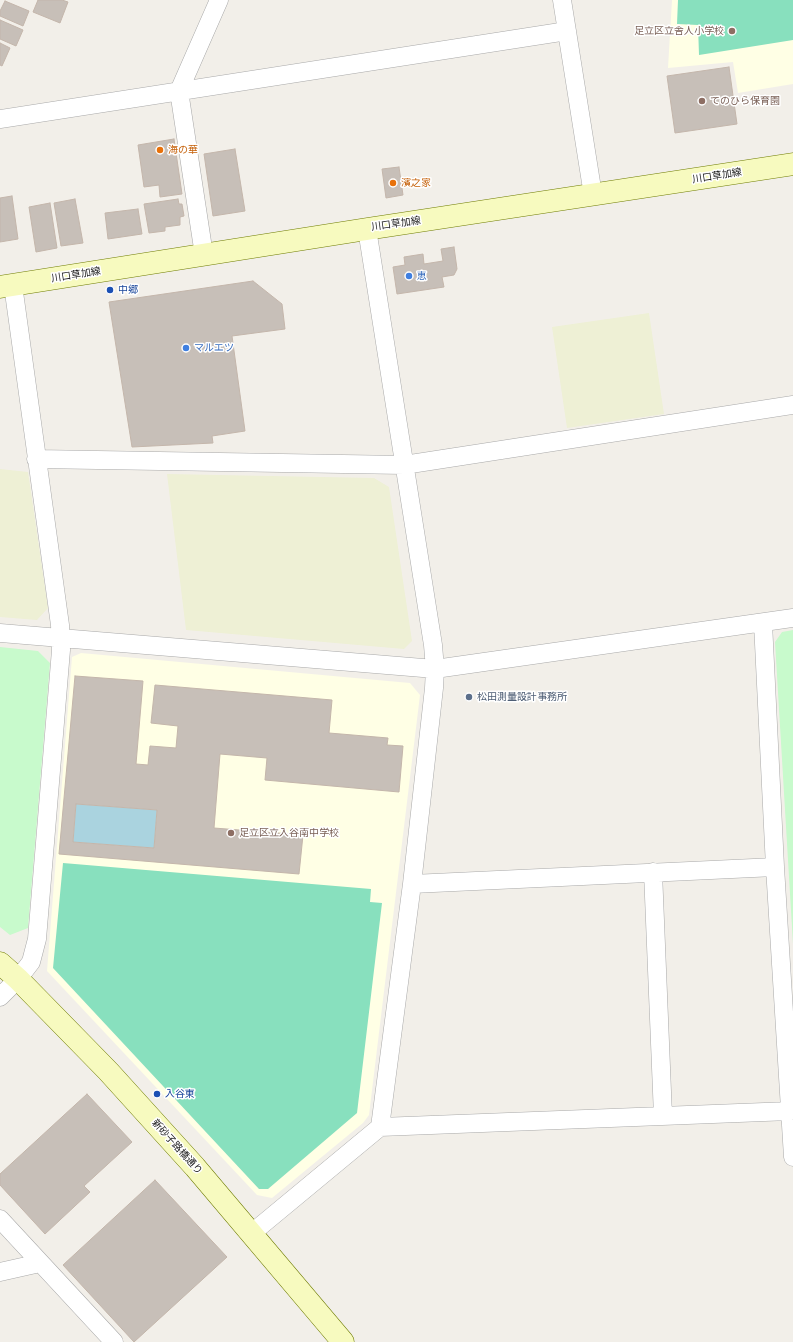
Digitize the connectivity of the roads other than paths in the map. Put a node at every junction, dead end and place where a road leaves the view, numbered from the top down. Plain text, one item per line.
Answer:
1 (219, 0) edge
2 (562, 0) edge
3 (567, 31) junction
4 (179, 91) junction
5 (0, 119) edge
6 (793, 164) edge
7 (593, 195) junction
8 (366, 229) junction
9 (204, 255) junction
10 (6, 286) edge
11 (793, 405) edge
12 (36, 459) junction
13 (404, 466) junction
14 (793, 618) edge
15 (763, 622) junction
16 (0, 633) edge
17 (61, 638) junction
18 (435, 669) junction
19 (775, 867) junction
20 (653, 872) junction
21 (412, 884) junction
22 (0, 963) edge
23 (18, 979) junction
24 (788, 986) edge
25 (0, 997) edge
26 (790, 1111) junction
27 (663, 1116) junction
28 (380, 1127) junction
29 (793, 1157) edge
30 (0, 1219) edge
31 (252, 1233) junction
32 (40, 1263) junction
33 (0, 1272) edge
34 (114, 1342) edge
35 (343, 1342) edge

1 - 4 street
2 - 3 street
3 - 4 street
3 - 7 street
4 - 5 street
4 - 9 street
6 - 7 main road, 川口草加線
7 - 8 main road, 川口草加線
8 - 9 main road, 川口草加線
8 - 13 street
9 - 10 main road, 川口草加線
10 - 12 street
11 - 13 street
12 - 13 street
12 - 17 street
13 - 18 street
14 - 15 street
15 - 18 street
15 - 19 street
16 - 17 street
17 - 18 street
17 - 23 street
18 - 21 street
19 - 20 street
19 - 24 street
20 - 21 street
20 - 27 street
21 - 28 street
22 - 23 main road, 新砂子路橋通り
23 - 25 street
23 - 31 main road, 新砂子路橋通り
24 - 26 street
26 - 27 street
26 - 29 street
27 - 28 street
28 - 31 street
30 - 32 street
31 - 35 main road, 新砂子路橋通り
32 - 33 street
32 - 34 street

